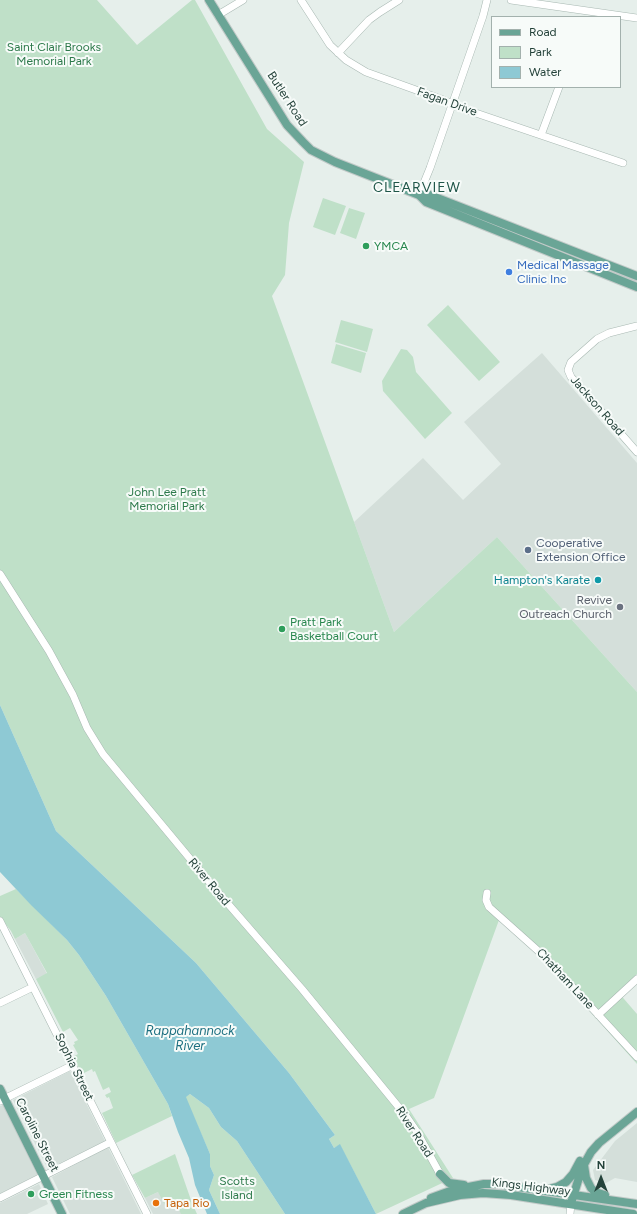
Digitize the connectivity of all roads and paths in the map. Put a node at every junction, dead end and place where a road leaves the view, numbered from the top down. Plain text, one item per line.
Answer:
1 (209, 0) edge
2 (243, 0) edge
3 (301, 0) edge
4 (399, 0) edge
5 (487, 0) edge
6 (511, 0) edge
7 (218, 14) junction
8 (583, 14) edge
9 (610, 16) edge
10 (621, 17) edge
11 (637, 18) edge
12 (338, 53) junction
13 (559, 88) edge
14 (453, 104) junction
15 (541, 135) junction
16 (623, 163) dead end
17 (419, 195) junction
18 (637, 276) edge
19 (637, 287) edge
20 (637, 326) edge
21 (637, 452) edge
22 (0, 574) edge
23 (487, 893) dead end
24 (0, 921) edge
25 (637, 979) edge
26 (33, 986) junction
27 (0, 1003) edge
28 (598, 1015) junction
29 (637, 1058) edge
30 (73, 1065) junction
31 (0, 1089) edge
32 (2, 1100) edge
33 (637, 1112) edge
34 (111, 1142) junction
35 (599, 1143) junction
36 (584, 1163) junction
37 (440, 1174) junction
38 (44, 1177) junction
39 (479, 1185) junction
40 (544, 1190) junction
41 (573, 1194) junction
42 (436, 1196) junction
43 (0, 1198) edge
44 (426, 1203) junction
45 (637, 1203) edge
46 (570, 1204) junction
47 (62, 1214) edge
48 (147, 1214) edge
49 (403, 1214) edge
50 (570, 1214) edge
51 (633, 1214) edge

1 - 7 main road, Butler Road
2 - 7 street
3 - 12 street, Fagan Drive
4 - 12 street
5 - 14 street
6 - 8 street
7 - 17 main road, Butler Road
8 - 9 street
10 - 11 street
12 - 14 street, Fagan Drive
13 - 15 street
14 - 15 street, Fagan Drive
14 - 17 street
15 - 16 street, Fagan Drive
17 - 18 main road, Butler Road
17 - 19 main road, Butler Road
20 - 21 street, Jackson Road
22 - 37 street, River Road
23 - 28 street, Chatham Lane
24 - 26 street, Sophia Street
25 - 28 street
26 - 27 street
26 - 30 street, Sophia Street
28 - 29 street, Chatham Lane
30 - 32 street
30 - 34 street, Sophia Street
31 - 32 main road, Caroline Street
32 - 38 main road, Caroline Street
33 - 35 main road
34 - 38 street
34 - 48 street, Sophia Street
35 - 36 main road
35 - 40 main road
36 - 41 main road
36 - 45 main road
37 - 39 main road
37 - 42 main road
38 - 43 street
38 - 47 main road, Caroline Street
39 - 40 main road, Kings Highway
39 - 42 main road, Kings Highway
40 - 41 main road, Kings Highway
41 - 45 main road, Kings Highway
41 - 46 main road
42 - 44 main road, Kings Highway
44 - 46 main road, Kings Highway
44 - 49 main road
46 - 50 street
46 - 51 main road, Kings Highway

